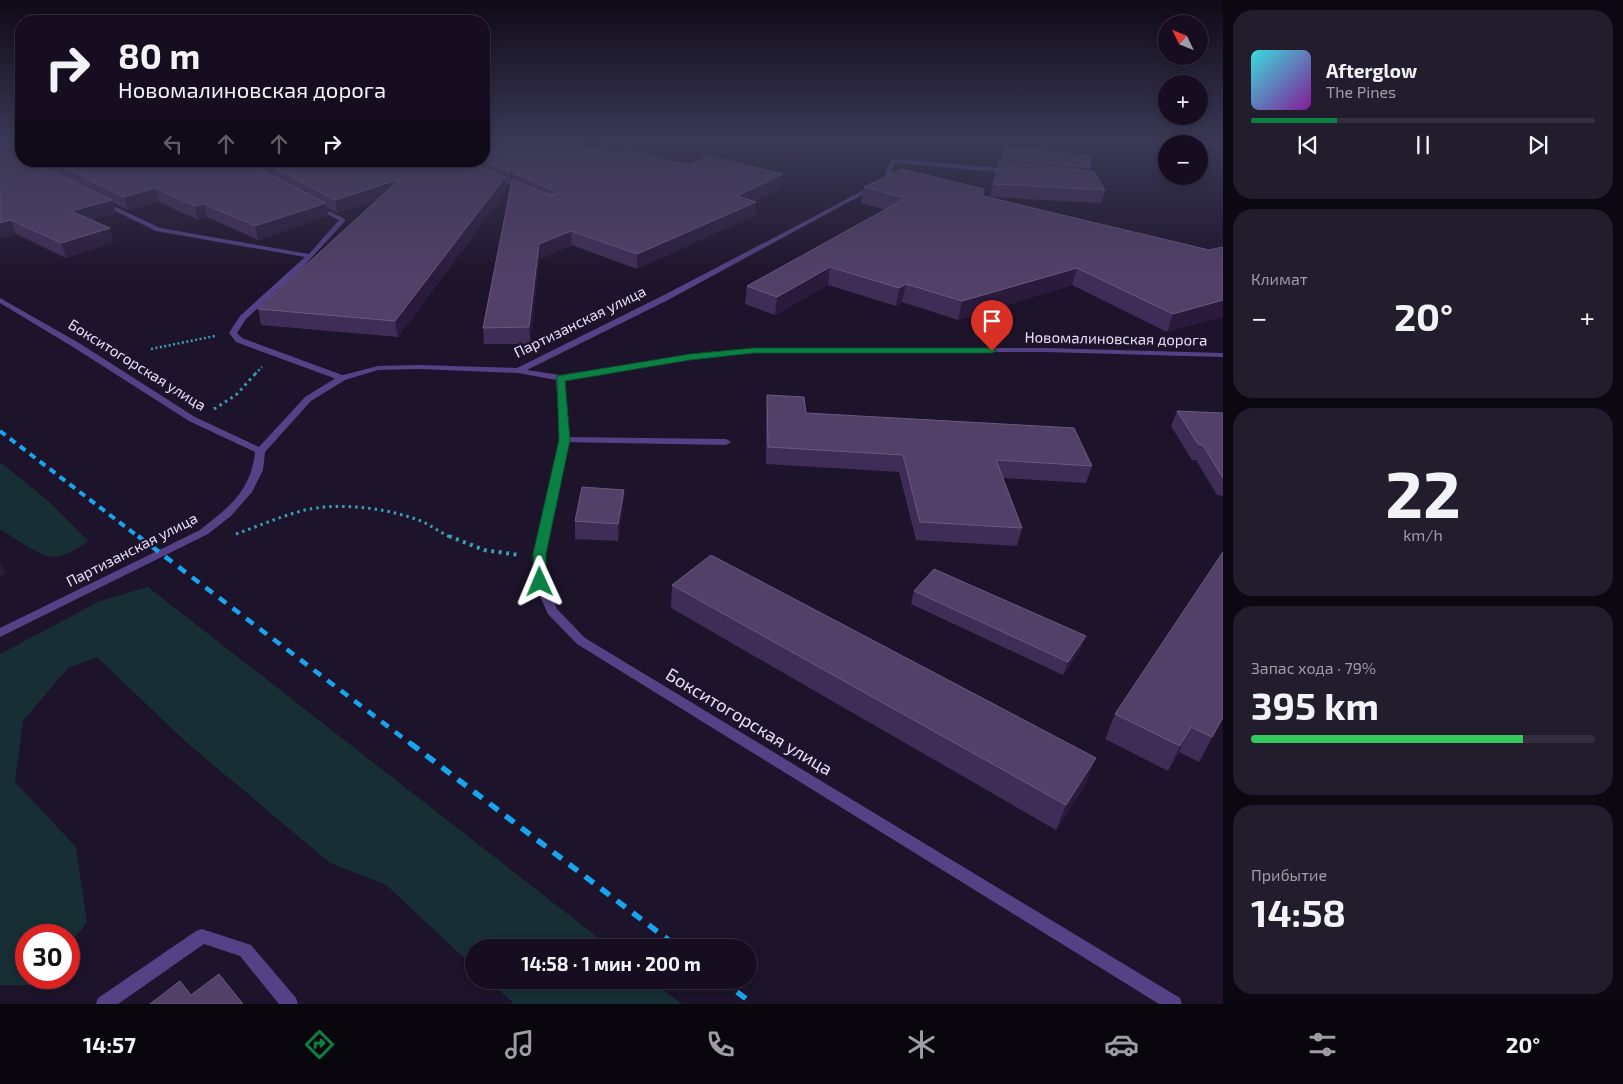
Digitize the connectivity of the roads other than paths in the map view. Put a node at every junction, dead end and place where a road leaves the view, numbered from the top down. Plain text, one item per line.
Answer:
1 (870, 189) edge
2 (92, 198) edge
3 (306, 201) edge
4 (310, 256) junction
5 (0, 300) edge
6 (1223, 355) edge
7 (518, 371) junction
8 (342, 378) junction
9 (560, 378) junction
10 (564, 440) junction
11 (726, 442) dead end
12 (260, 451) junction
13 (0, 633) edge
14 (104, 1004) edge
15 (290, 1004) edge
16 (1174, 1004) edge

1 - 7 street, Партизанская улица
2 - 4 street
3 - 4 street
4 - 8 street
5 - 12 street, Бокситогорская улица
6 - 9 street, Новомалиновская дорога
7 - 8 street, Партизанская улица
7 - 9 street
8 - 12 street, Партизанская улица
9 - 10 street, Бокситогорская улица
10 - 11 street
10 - 16 street, Бокситогорская улица
12 - 13 street, Партизанская улица
14 - 15 street

